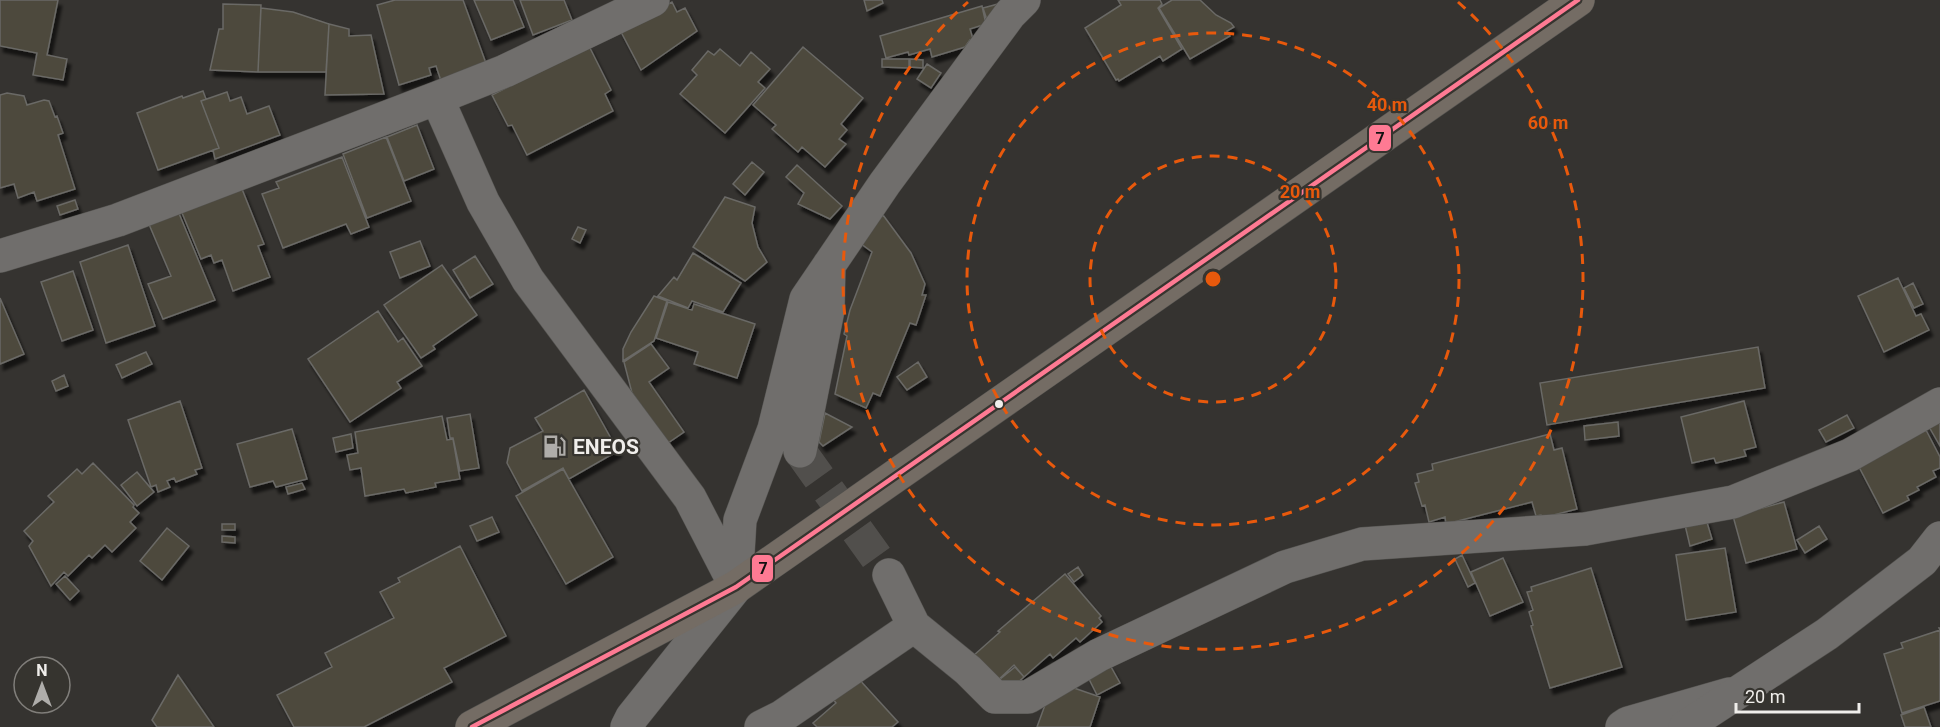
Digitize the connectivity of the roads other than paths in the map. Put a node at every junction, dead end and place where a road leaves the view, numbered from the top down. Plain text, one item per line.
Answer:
1 (653, 0) edge
2 (1024, 0) edge
3 (1578, 0) edge
4 (437, 98) junction
5 (0, 256) edge
6 (829, 265) junction
7 (1940, 404) edge
8 (800, 451) dead end
9 (1940, 538) edge
10 (889, 575) tunnel mouth
11 (736, 586) junction
12 (914, 626) junction
13 (1739, 691) junction
14 (777, 724) edge
15 (472, 727) edge
16 (627, 727) edge
17 (1622, 727) edge
18 (1685, 727) edge
19 (1712, 727) edge

1 - 4 street
2 - 6 street
3 - 11 highway
4 - 5 street
4 - 11 street
6 - 8 street
6 - 11 street
7 - 12 street
9 - 13 street
10 - 12 street
11 - 15 highway
11 - 16 street
12 - 14 street
13 - 17 street
13 - 18 street
13 - 19 street

